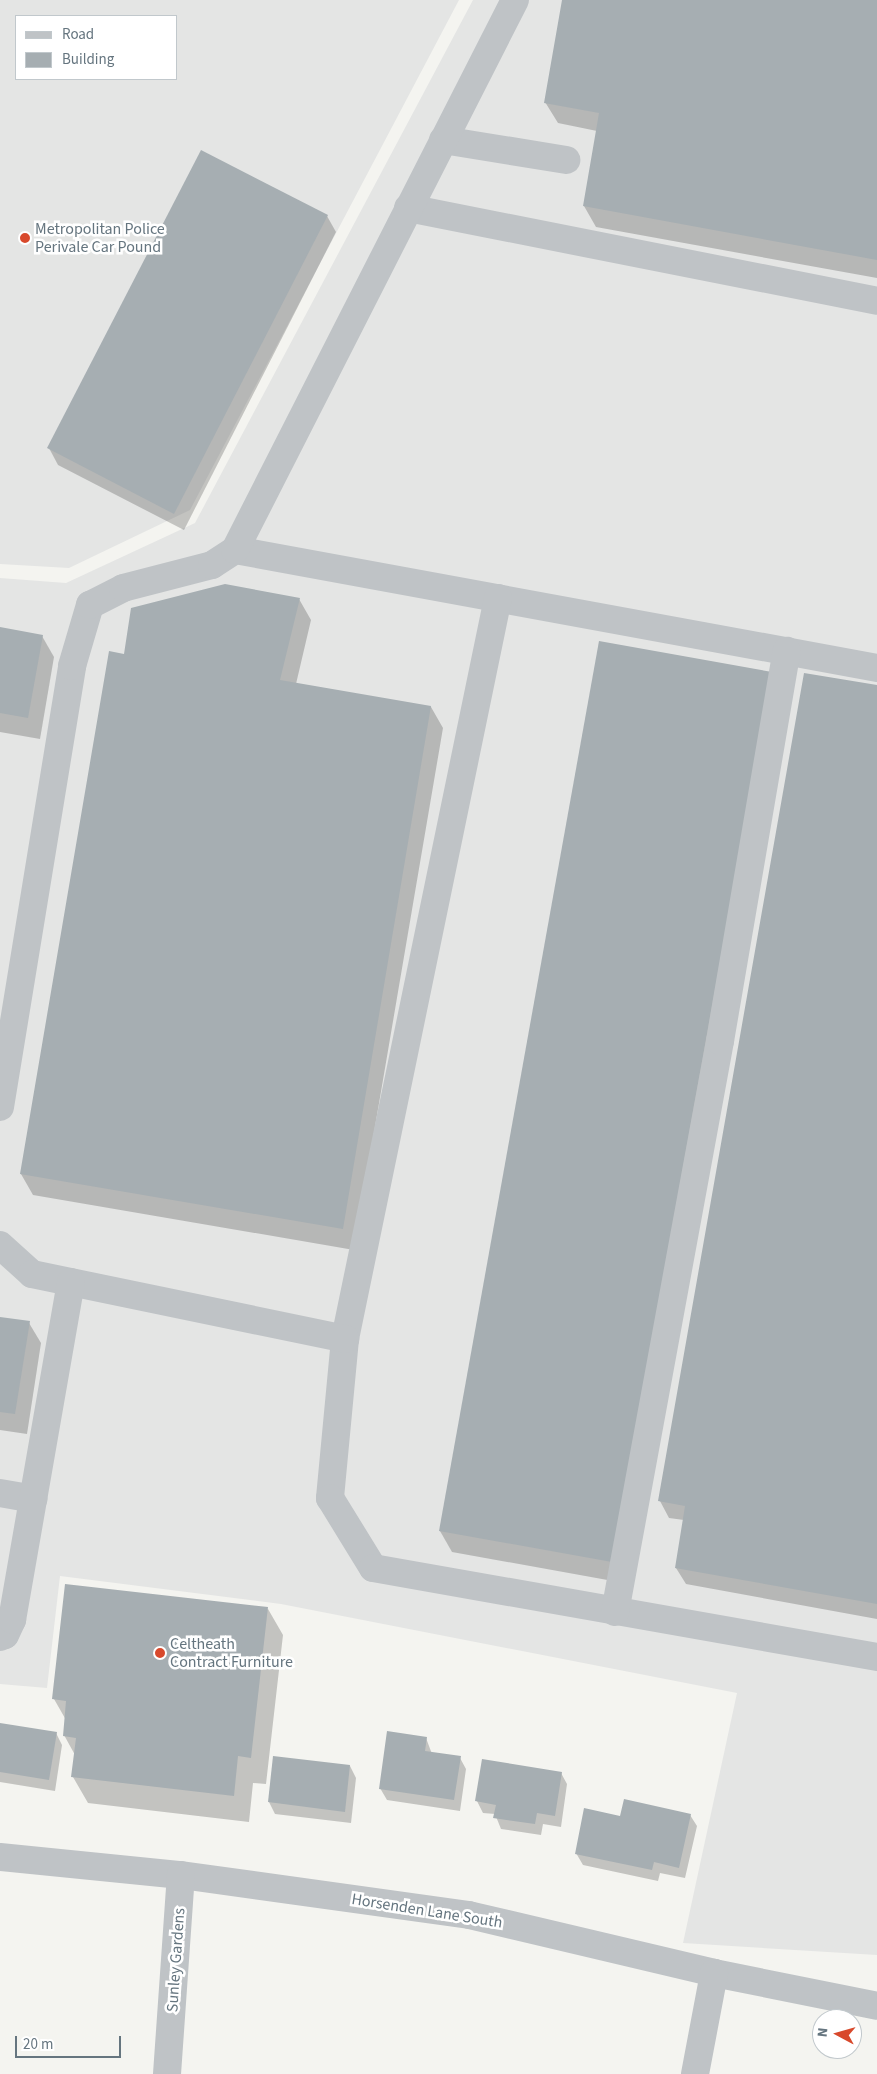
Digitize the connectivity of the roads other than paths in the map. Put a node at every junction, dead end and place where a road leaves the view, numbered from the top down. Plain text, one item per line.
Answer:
1 (515, 0) edge
2 (444, 140) junction
3 (566, 160) dead end
4 (408, 208) junction
5 (877, 301) edge
6 (235, 550) junction
7 (498, 598) junction
8 (787, 651) junction
9 (877, 668) edge
10 (0, 1107) edge
11 (0, 1245) edge
12 (71, 1282) junction
13 (345, 1339) junction
14 (0, 1493) edge
15 (33, 1499) junction
16 (11, 1561) edge
17 (615, 1612) junction
18 (0, 1637) edge
19 (877, 1657) edge
20 (0, 1857) edge
21 (181, 1875) junction
22 (714, 1973) junction
23 (877, 2006) edge
24 (166, 2074) edge
25 (695, 2074) edge

1 - 2 street
2 - 3 street
2 - 4 street
4 - 5 street
4 - 6 street
6 - 7 street
6 - 10 street
7 - 8 street
7 - 13 street
8 - 9 street
8 - 17 street
11 - 12 street
12 - 13 street
12 - 15 street
13 - 17 street
14 - 15 street
15 - 16 street
16 - 18 street
17 - 19 street
20 - 21 street, Horsenden Lane South
21 - 22 street, Horsenden Lane South
21 - 24 street, Sunley Gardens
22 - 23 street, Horsenden Lane South
22 - 25 street

